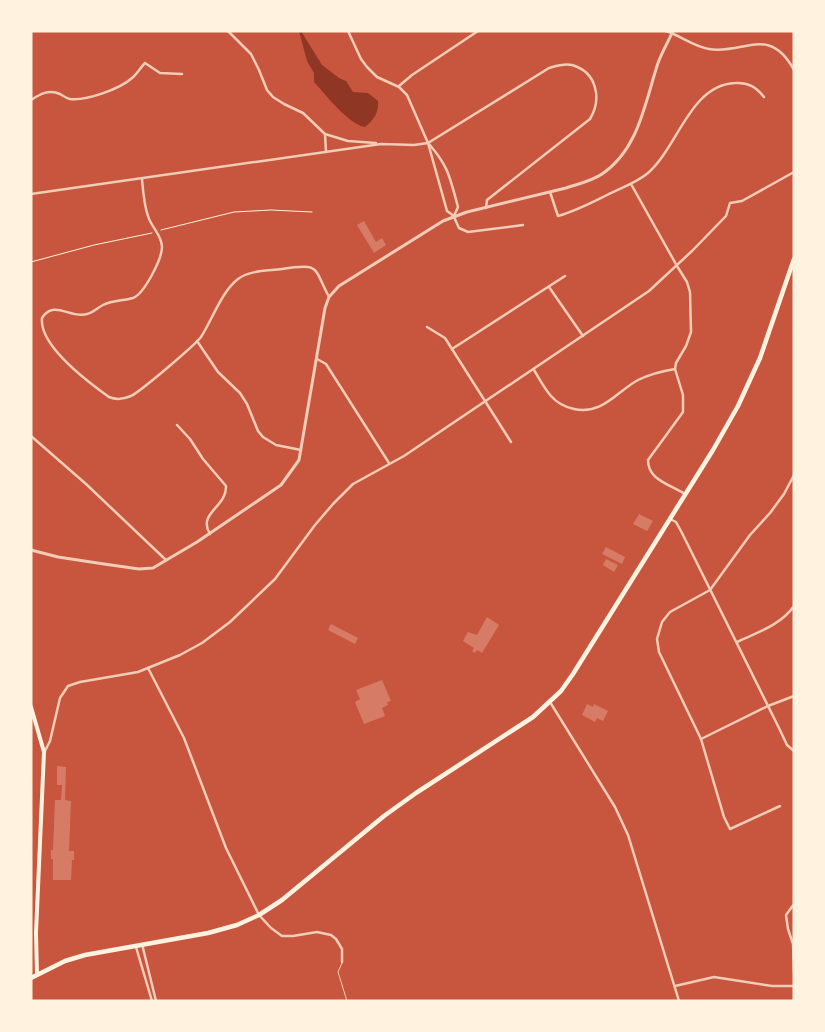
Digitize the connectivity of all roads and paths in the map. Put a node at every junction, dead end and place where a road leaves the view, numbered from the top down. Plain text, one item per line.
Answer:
1 (228, 31) edge
2 (348, 31) edge
3 (478, 31) edge
4 (666, 31) edge
5 (673, 32) edge
6 (794, 70) edge
7 (182, 74) dead end
8 (399, 87) junction
9 (764, 97) dead end
10 (31, 100) edge
11 (325, 134) junction
12 (428, 143) junction
13 (381, 144) junction
14 (326, 152) junction
15 (794, 172) edge
16 (142, 179) junction
17 (631, 184) junction
18 (550, 192) junction
19 (31, 194) edge
20 (486, 208) junction
21 (312, 212) dead end
22 (454, 216) junction
23 (523, 225) dead end
24 (156, 232) junction
25 (794, 259) edge
26 (31, 262) edge
27 (676, 266) junction
28 (565, 276) dead end
29 (549, 287) junction
30 (329, 297) junction
31 (427, 327) dead end
32 (583, 336) junction
33 (196, 341) junction
34 (452, 349) junction
35 (317, 359) junction
36 (675, 369) junction
37 (534, 370) junction
38 (486, 402) junction
39 (177, 425) dead end
40 (31, 436) edge
41 (511, 442) dead end
42 (302, 450) junction
43 (389, 464) junction
44 (794, 475) edge
45 (686, 494) junction
46 (670, 519) junction
47 (210, 534) junction
48 (31, 550) edge
49 (167, 561) junction
50 (710, 590) junction
51 (794, 606) edge
52 (737, 642) junction
53 (148, 668) junction
54 (794, 696) edge
55 (550, 702) junction
56 (768, 706) junction
57 (31, 707) edge
58 (701, 739) junction
59 (794, 751) edge
60 (44, 752) junction
61 (780, 806) dead end
62 (794, 904) edge
63 (259, 915) junction
64 (142, 944) junction
65 (135, 945) junction
66 (793, 945) edge
67 (342, 962) joint
68 (794, 972) edge
69 (37, 975) junction
70 (31, 978) edge
71 (675, 986) junction
72 (794, 986) edge
73 (152, 1001) edge
74 (156, 1001) edge
75 (347, 1001) edge
76 (679, 1001) edge

1 - 11 street
2 - 8 street
3 - 8 street
4 - 5 street
5 - 6 street
5 - 18 street
7 - 10 street
8 - 12 street
9 - 17 street
11 - 13 street
11 - 14 street
12 - 13 street
12 - 20 street
12 - 22 street
12 - 22 street
13 - 14 street
14 - 16 street
15 - 27 street
16 - 19 street
16 - 24 street
17 - 18 street
17 - 27 street
18 - 20 street
20 - 22 street
21 - 24 path
22 - 23 street
22 - 30 street
24 - 26 path
24 - 33 street
25 - 45 main road
27 - 32 street
27 - 36 street
28 - 29 street
29 - 32 street
29 - 34 street
30 - 33 street
30 - 35 street
31 - 34 street
32 - 37 street
33 - 42 street
34 - 38 street
35 - 42 street
35 - 43 street
36 - 37 street
36 - 45 street
37 - 38 street
38 - 41 street
38 - 43 street
39 - 47 street
40 - 49 street
42 - 47 street
43 - 53 street
44 - 50 street
45 - 46 main road
46 - 50 street
46 - 55 main road
47 - 49 street
48 - 49 street
50 - 52 street
50 - 58 street
51 - 52 street
52 - 56 street
53 - 60 street
53 - 63 street
54 - 56 street
55 - 63 main road
55 - 71 street
56 - 58 street
56 - 59 street
57 - 60 main road
58 - 61 street
60 - 69 main road
62 - 66 street
63 - 64 main road
63 - 67 street
64 - 65 main road
64 - 74 street
65 - 69 main road
65 - 73 street
66 - 68 street
67 - 75 lane
69 - 70 main road
71 - 72 street
71 - 76 street

